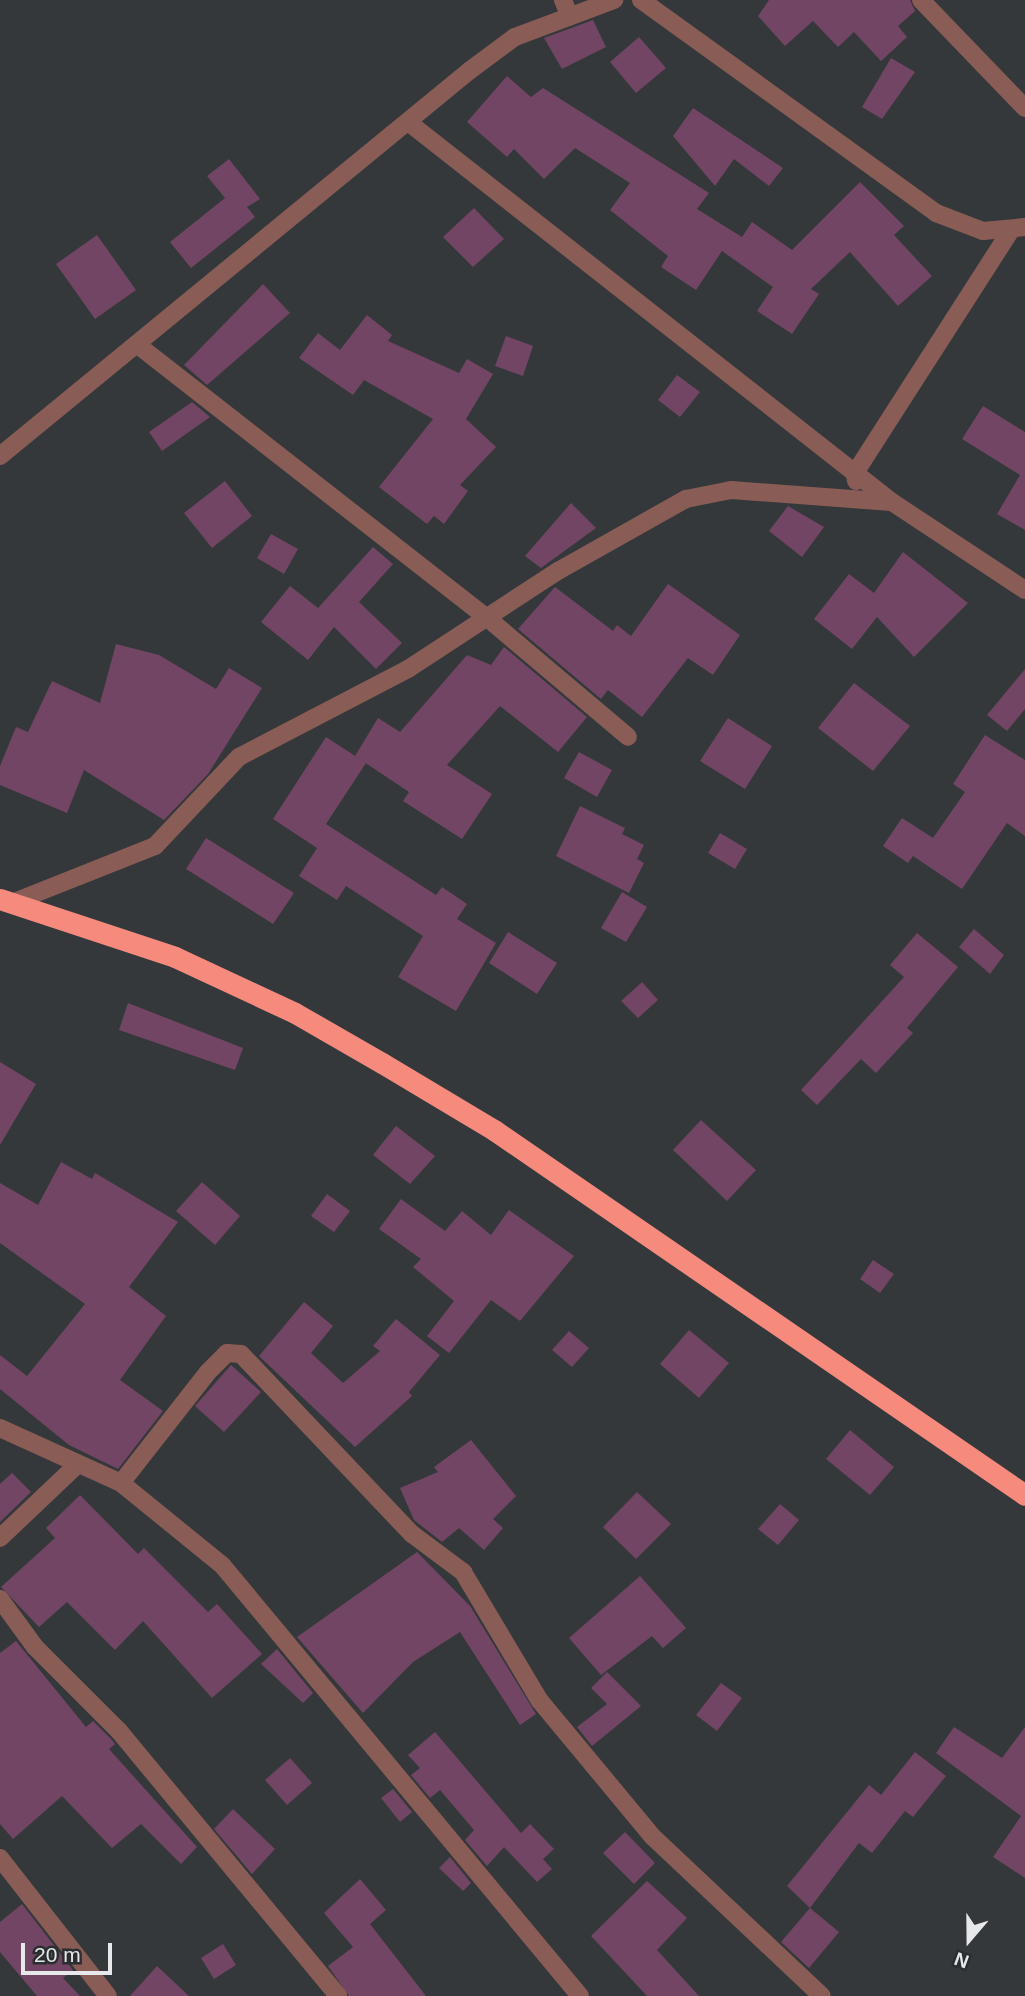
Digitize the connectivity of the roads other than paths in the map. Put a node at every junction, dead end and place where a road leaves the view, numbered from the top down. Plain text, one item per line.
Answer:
1 (563, 0) edge
2 (614, 0) edge
3 (641, 0) edge
4 (921, 0) edge
5 (570, 17) junction
6 (1025, 108) edge
7 (408, 122) junction
8 (1018, 229) edge
9 (139, 346) junction
10 (0, 456) edge
11 (855, 473) junction
12 (858, 495) junction
13 (892, 502) junction
14 (1025, 590) edge
15 (485, 616) junction
16 (628, 737) dead end
17 (7, 901) edge
18 (0, 1428) edge
19 (77, 1465) junction
20 (121, 1483) junction
21 (1025, 1495) edge
22 (0, 1538) edge
23 (0, 1599) edge
24 (0, 1858) edge
25 (108, 1996) edge
26 (338, 1996) edge
27 (580, 1996) edge
28 (822, 1996) edge

1 - 5 street
2 - 5 street
3 - 8 street
4 - 6 street
5 - 7 street
7 - 9 street
7 - 11 street
8 - 11 street
9 - 10 street
9 - 15 street
11 - 12 street
11 - 13 street
12 - 13 street
12 - 15 street
13 - 14 street
15 - 16 street
15 - 17 street
17 - 21 highway
18 - 19 street
19 - 20 street
19 - 22 street
20 - 27 street
20 - 28 street
23 - 26 street
24 - 25 street

